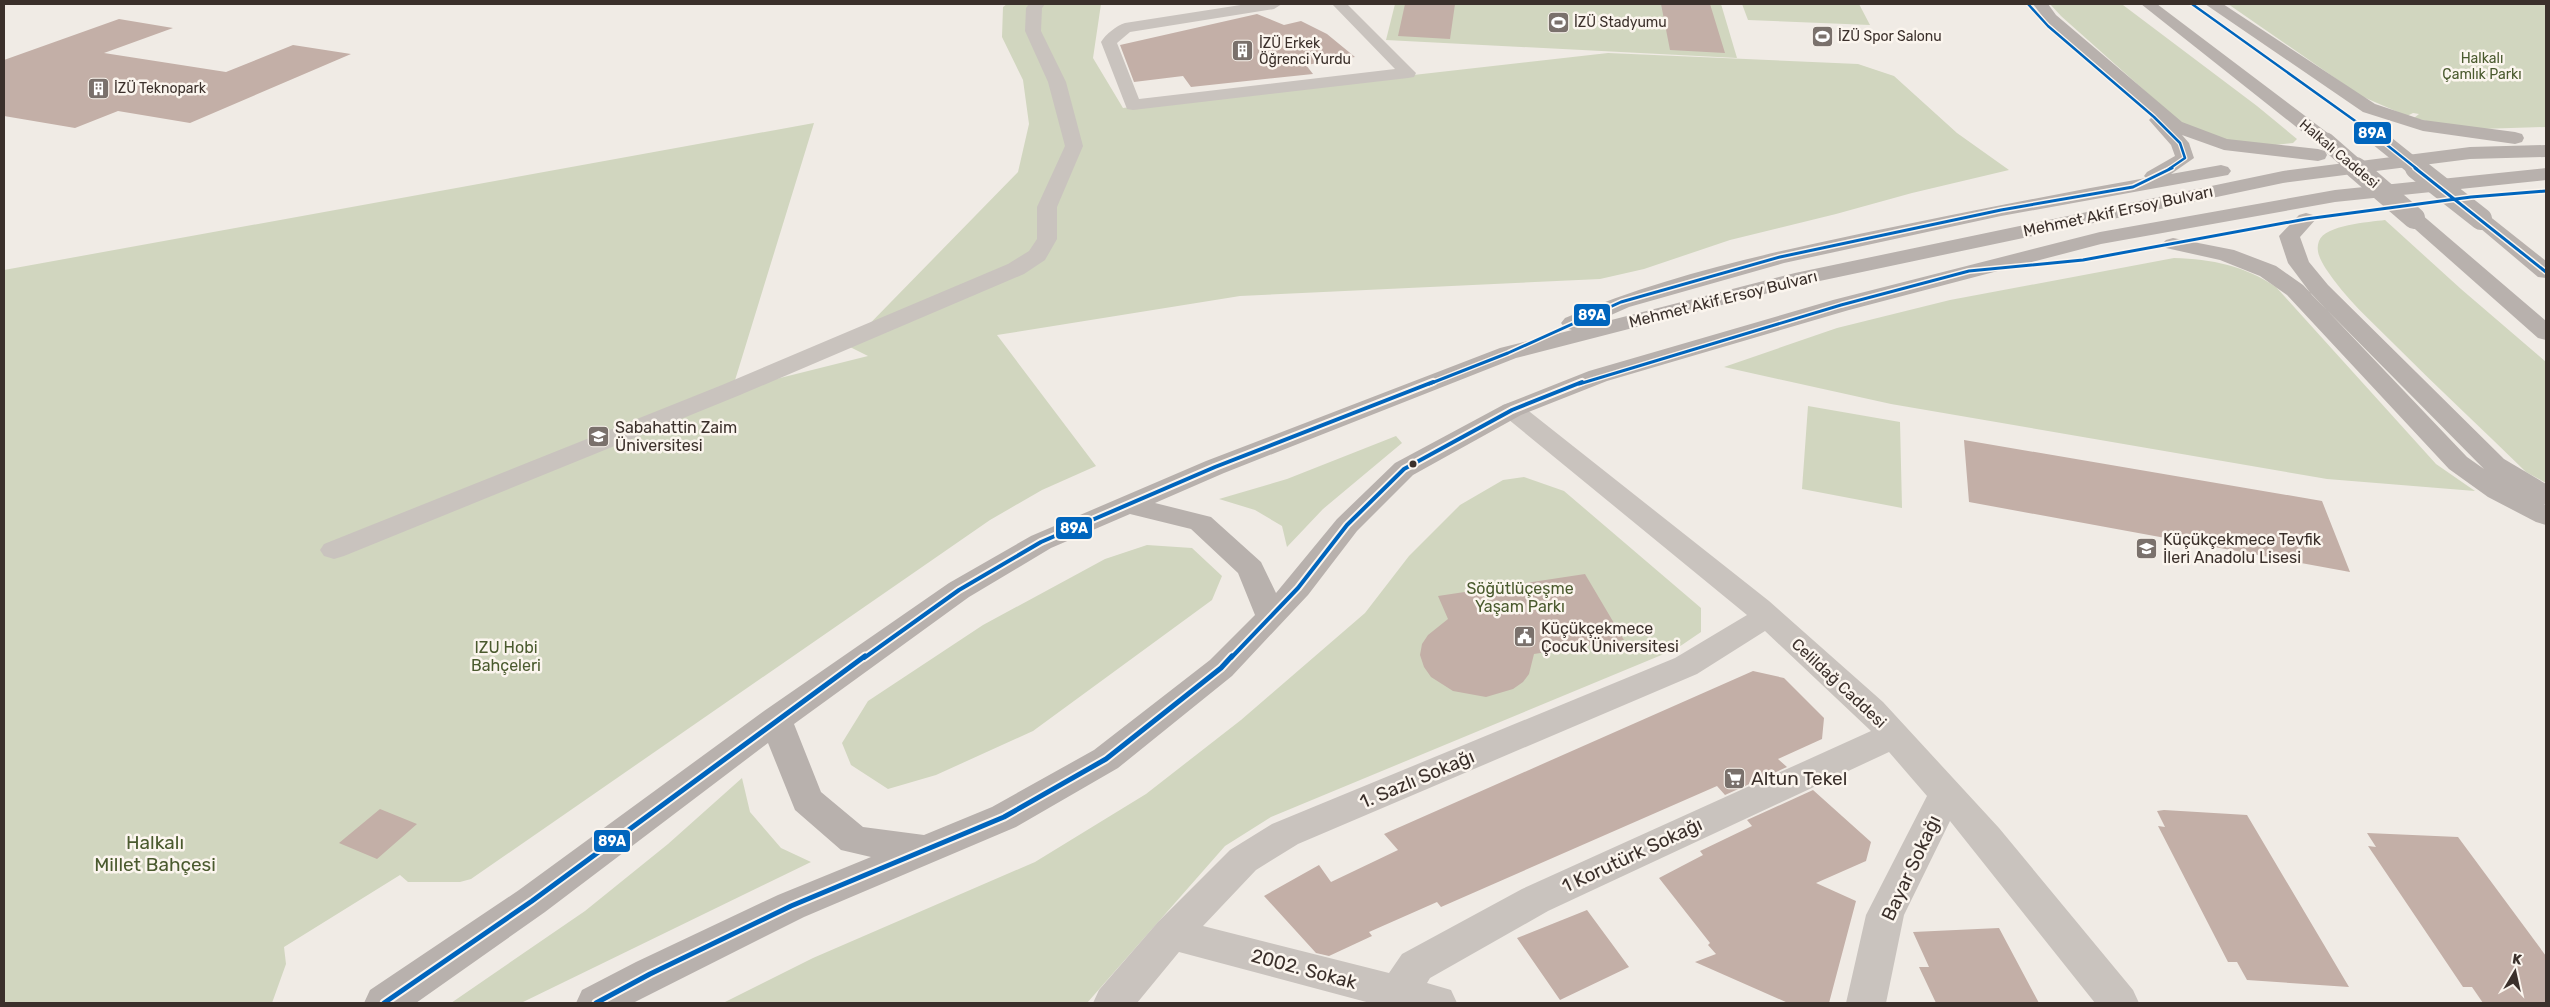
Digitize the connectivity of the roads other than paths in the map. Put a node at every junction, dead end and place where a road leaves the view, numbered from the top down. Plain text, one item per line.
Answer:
1 (1037, 4) edge
2 (1274, 4) edge
3 (1339, 4) edge
4 (2028, 4) edge
5 (2040, 4) edge
6 (2148, 4) edge
7 (2192, 4) edge
8 (2213, 4) edge
9 (2521, 138) junction
10 (2546, 138) edge
11 (2322, 148) junction
12 (2546, 151) edge
13 (2546, 174) edge
14 (2132, 186) junction
15 (2546, 191) edge
16 (2306, 219) junction
17 (2173, 244) junction
18 (1969, 272) junction
19 (2546, 272) edge
20 (2546, 333) edge
21 (1508, 353) junction
22 (1512, 410) junction
23 (2546, 496) edge
24 (1125, 504) junction
25 (2546, 516) edge
26 (334, 550) dead end
27 (1270, 615) junction
28 (1768, 616) junction
29 (776, 720) junction
30 (1894, 735) junction
31 (1946, 793) junction
32 (929, 850) junction
33 (1171, 934) junction
34 (1393, 998) edge
35 (384, 1003) edge
36 (596, 1003) edge
37 (1113, 1003) edge
38 (1437, 1003) edge
39 (1866, 1003) edge
40 (2119, 1003) edge

1 - 26 street
2 - 3 street
4 - 14 main road
5 - 11 main road
6 - 11 main road, Halkalı Caddesi
7 - 19 main road, Halkalı Caddesi, bridge
8 - 9 main road
9 - 10 main road
9 - 11 main road
11 - 14 main road
11 - 20 main road, Halkalı Caddesi, bridge
12 - 21 main road, Mehmet Akif Ersoy Bulvarı
13 - 18 main road, Mehmet Akif Ersoy Bulvarı
14 - 21 main road
15 - 16 main road
16 - 17 main road
16 - 23 main road
17 - 18 main road
17 - 25 main road
18 - 22 main road, Mehmet Akif Ersoy Bulvarı
21 - 24 main road, Mehmet Akif Ersoy Bulvarı
22 - 27 main road, Mehmet Akif Ersoy Bulvarı
22 - 28 street, Celildağ Caddesi
24 - 27 main road
24 - 29 main road, Mehmet Akif Ersoy Bulvarı
27 - 32 main road, Mehmet Akif Ersoy Bulvarı
28 - 30 street, Celildağ Caddesi
28 - 33 street, 1. Sazlı Sokağı
29 - 32 main road
29 - 35 main road, Mehmet Akif Ersoy Bulvarı
30 - 31 street, Celildağ Caddesi
30 - 34 street, 1 Korutürk Sokağı
31 - 39 street, Bayar Sokağı
31 - 40 street, Celildağ Caddesi
32 - 36 main road, Mehmet Akif Ersoy Bulvarı
33 - 34 street, 2002. Sokak
33 - 37 street, 1. Sazlı Sokağı
34 - 38 street, 2002. Sokak

